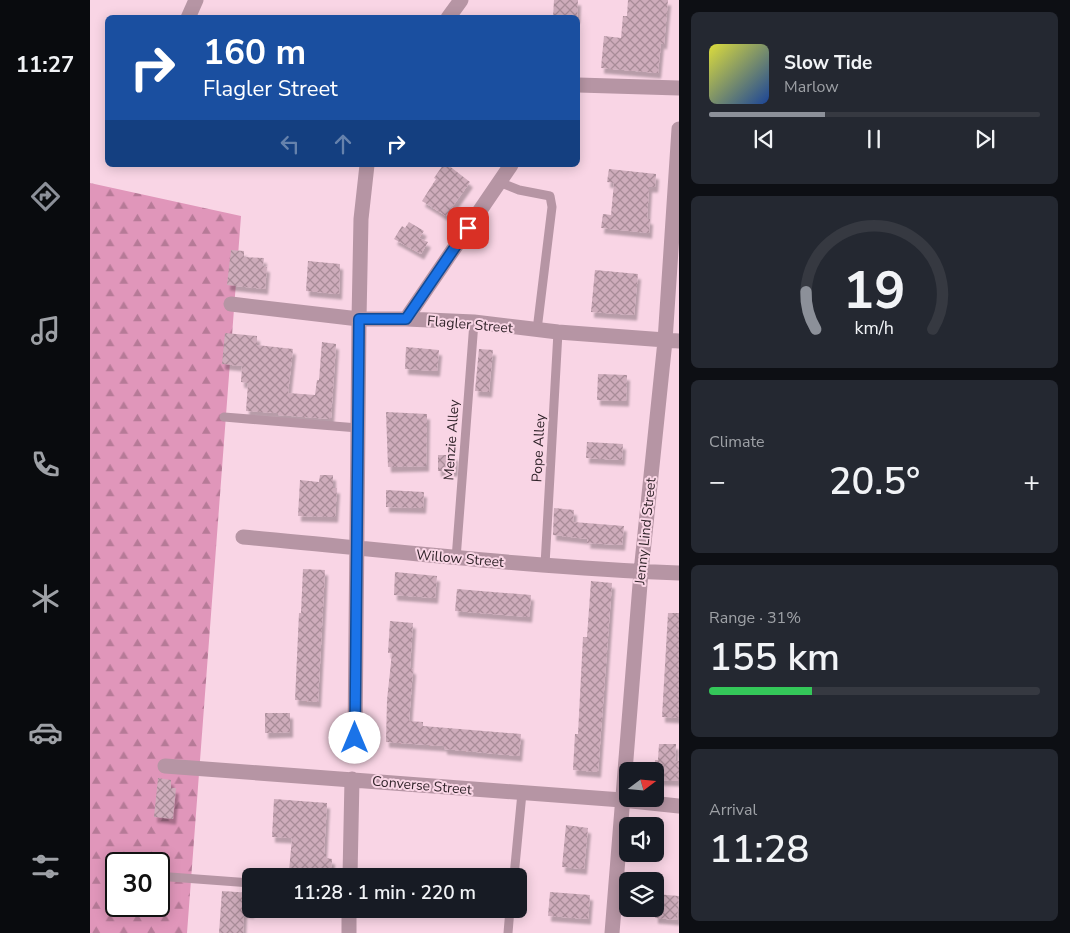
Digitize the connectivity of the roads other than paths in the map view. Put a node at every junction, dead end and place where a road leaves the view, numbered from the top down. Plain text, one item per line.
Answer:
1 (196, 0) edge
2 (461, 0) edge
3 (189, 15) edge
4 (450, 15) edge
5 (580, 85) edge
6 (679, 88) edge
7 (679, 129) edge
8 (367, 167) edge
9 (510, 167) edge
10 (499, 182) junction
11 (231, 304) dead end
12 (359, 319) junction
13 (406, 319) junction
14 (474, 322) junction
15 (537, 330) junction
16 (558, 332) junction
17 (672, 341) edge
18 (224, 418) dead end
19 (358, 428) junction
20 (243, 537) dead end
21 (356, 547) junction
22 (456, 559) junction
23 (545, 565) junction
24 (641, 572) junction
25 (679, 573) edge
26 (355, 738) dead end
27 (625, 762) edge
28 (165, 766) dead end
29 (352, 779) junction
30 (522, 793) junction
31 (619, 800) edge
32 (664, 804) edge
33 (679, 806) edge
34 (621, 808) edge
35 (350, 868) edge
36 (515, 868) edge
37 (170, 877) dead end
38 (242, 882) edge
39 (349, 918) edge
40 (509, 918) edge
41 (349, 933) edge
42 (508, 933) edge
43 (612, 933) edge

1 - 3 street
2 - 4 street
5 - 6 street
7 - 17 street, Jenny Lind Street
8 - 12 street
9 - 10 street
10 - 13 street
10 - 15 lane
11 - 12 street, Flagler Street
12 - 13 street, Flagler Street
12 - 19 street
13 - 14 street, Flagler Street
14 - 15 street, Flagler Street
14 - 22 lane, Menzie Alley
15 - 16 street, Flagler Street
16 - 17 street, Flagler Street
16 - 23 lane, Pope Alley
17 - 24 street, Jenny Lind Street
18 - 19 lane
19 - 21 street
20 - 21 street, Willow Street
21 - 22 street, Willow Street
21 - 26 street
22 - 23 street, Willow Street
23 - 24 street, Willow Street
24 - 25 street, Willow Street
24 - 27 street, Jenny Lind Street
28 - 29 street, Converse Street
29 - 30 street, Converse Street
29 - 35 street
30 - 31 street, Converse Street
30 - 36 lane
32 - 33 street, Converse Street
34 - 43 street, Jenny Lind Street
37 - 38 lane
39 - 41 street
40 - 42 lane

